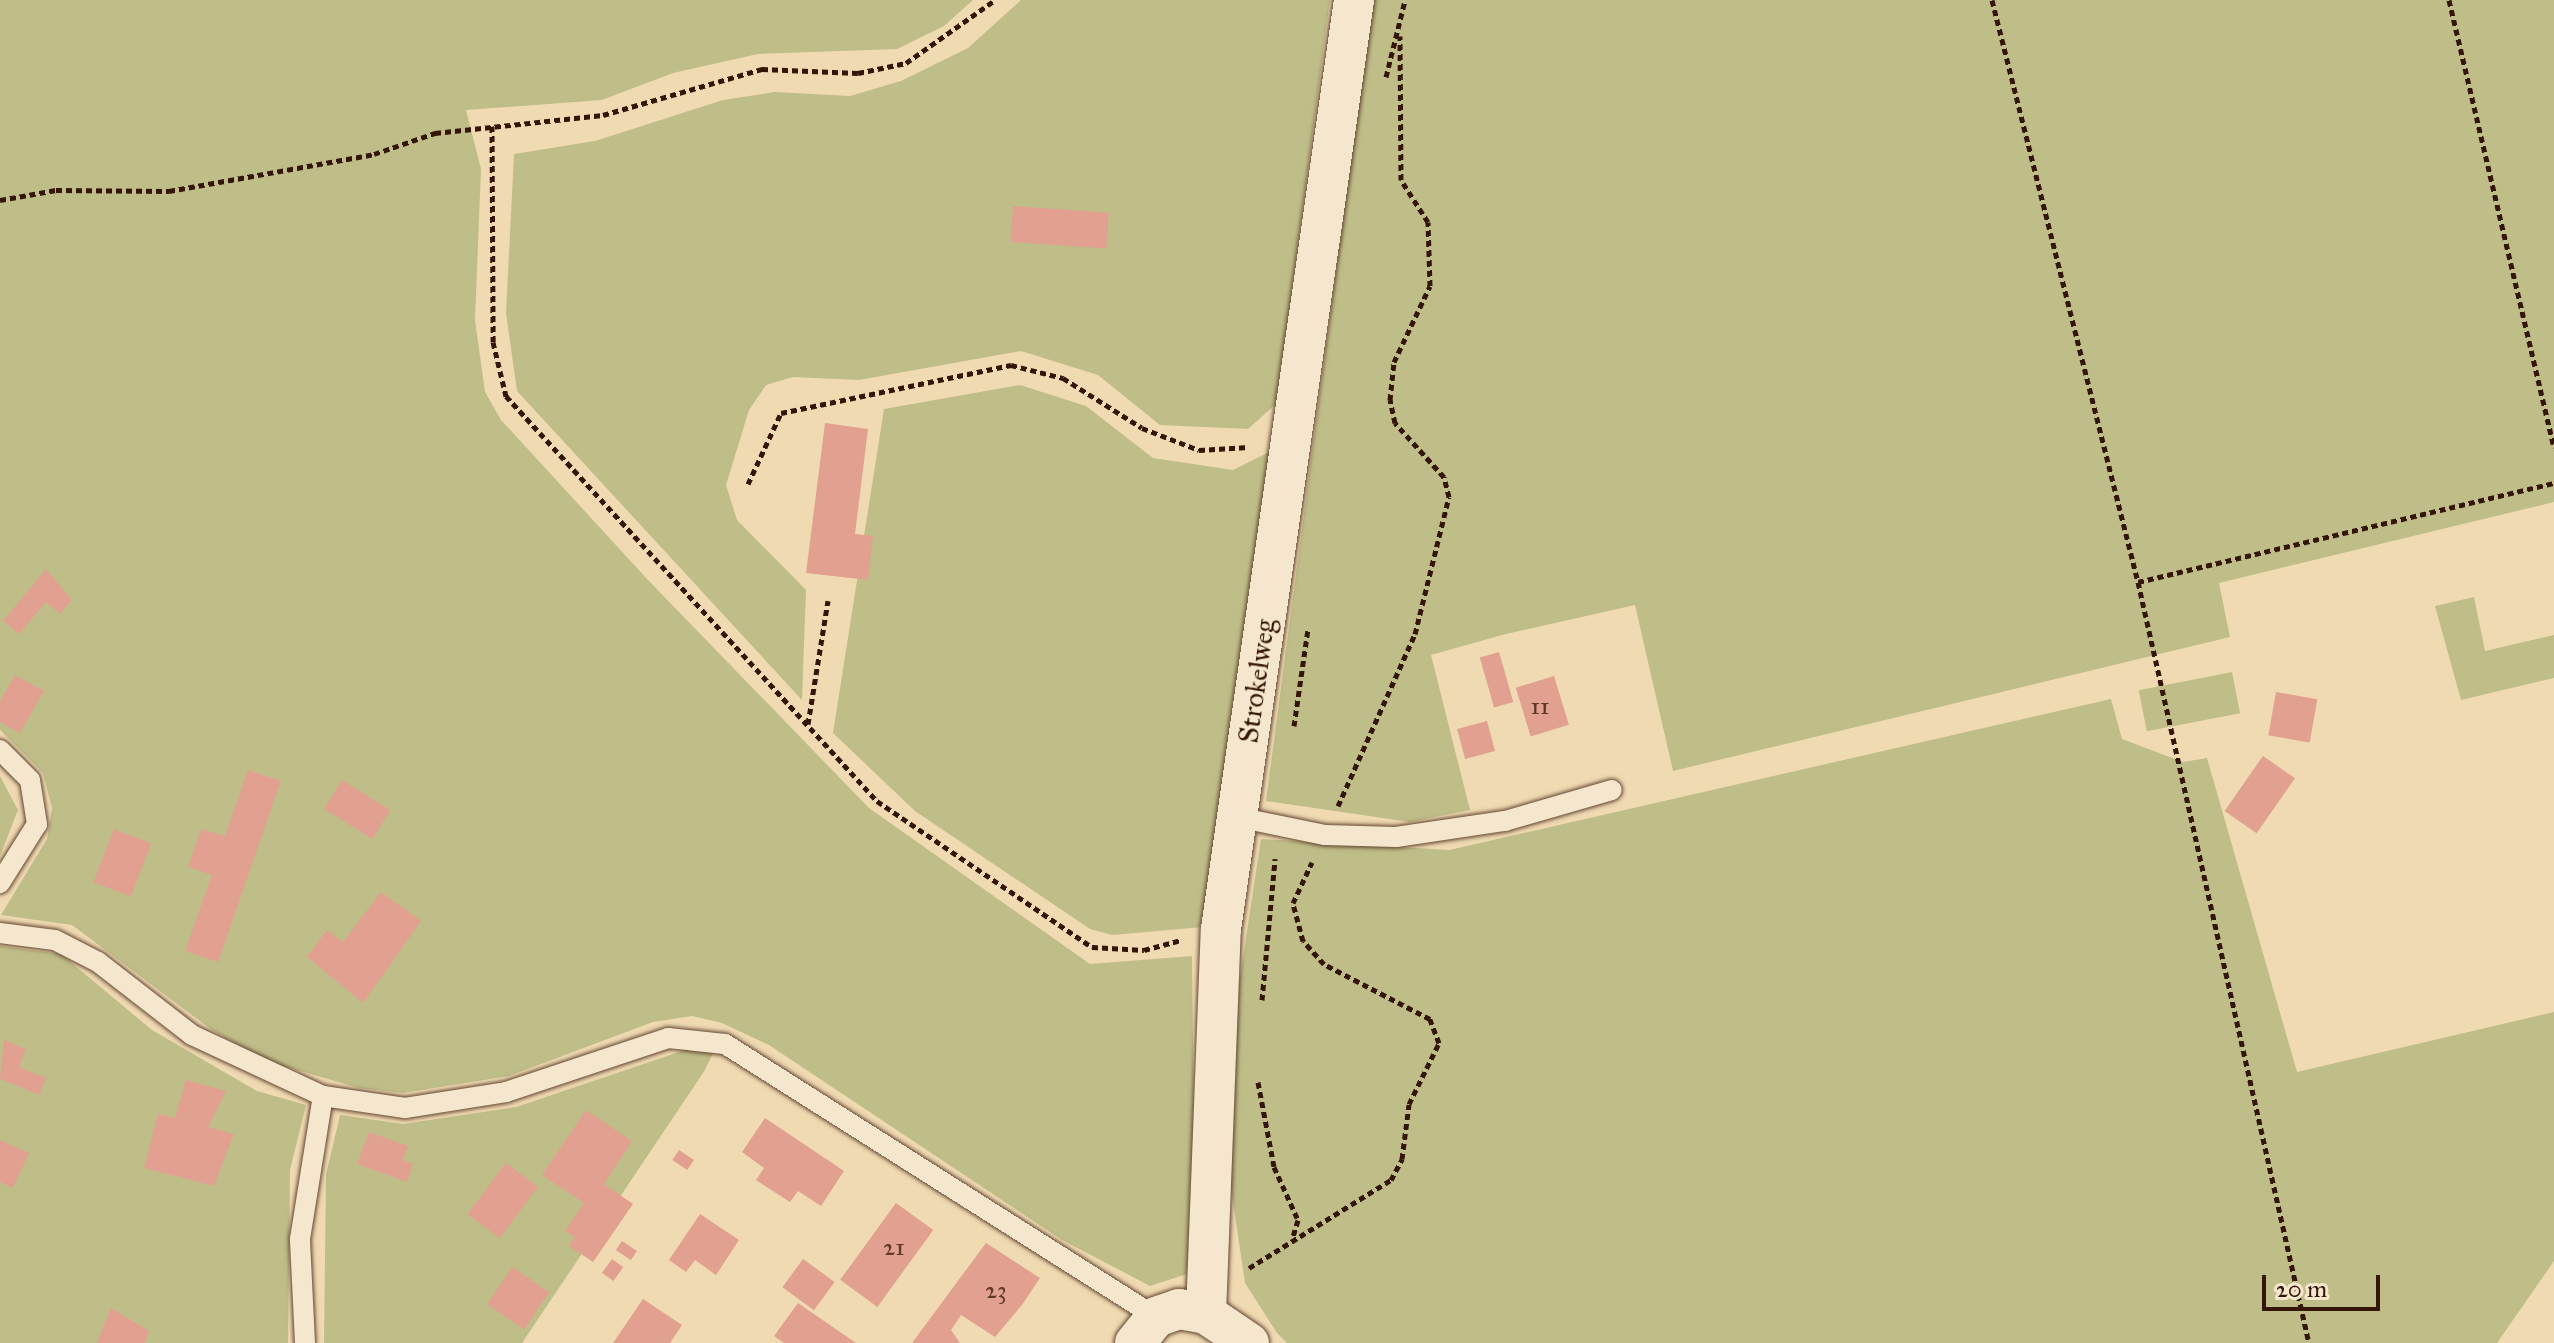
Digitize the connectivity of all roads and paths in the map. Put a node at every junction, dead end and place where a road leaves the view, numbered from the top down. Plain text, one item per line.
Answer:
1 (995, 0) edge
2 (1354, 0) edge
3 (1405, 0) edge
4 (1992, 0) edge
5 (2449, 0) edge
6 (1400, 36) junction
7 (1384, 83) dead end
8 (492, 126) junction
9 (0, 200) edge
10 (1294, 419) junction
11 (2554, 448) edge
12 (2554, 483) edge
13 (748, 484) dead end
14 (2138, 582) junction
15 (828, 601) dead end
16 (1309, 619) dead end
17 (808, 725) junction
18 (1291, 744) dead end
19 (0, 750) edge
20 (1612, 790) dead end
21 (1237, 817) junction
22 (1280, 822) junction
23 (1325, 835) junction
24 (0, 883) edge
25 (1221, 929) junction
26 (0, 933) edge
27 (1260, 1012) dead end
28 (1257, 1077) dead end
29 (323, 1096) junction
30 (1206, 1314) junction
31 (1146, 1330) edge
32 (305, 1343) edge
33 (1249, 1343) edge
34 (2309, 1343) edge

1 - 8 path
2 - 10 street, Strokelweg
3 - 6 path
4 - 14 path
5 - 11 path
6 - 7 path
6 - 23 path
8 - 9 path
8 - 17 path
10 - 13 path
10 - 21 street, Strokelweg
12 - 14 path
14 - 34 path
15 - 17 path
16 - 18 path, Strokelweg
17 - 25 path
19 - 24 lane
20 - 23 lane
21 - 22 lane
21 - 25 street, Strokelweg
22 - 23 lane
22 - 27 path
23 - 28 path
25 - 30 street, Strokelweg
26 - 29 lane
29 - 31 lane
29 - 32 lane
30 - 31 street
30 - 33 street

